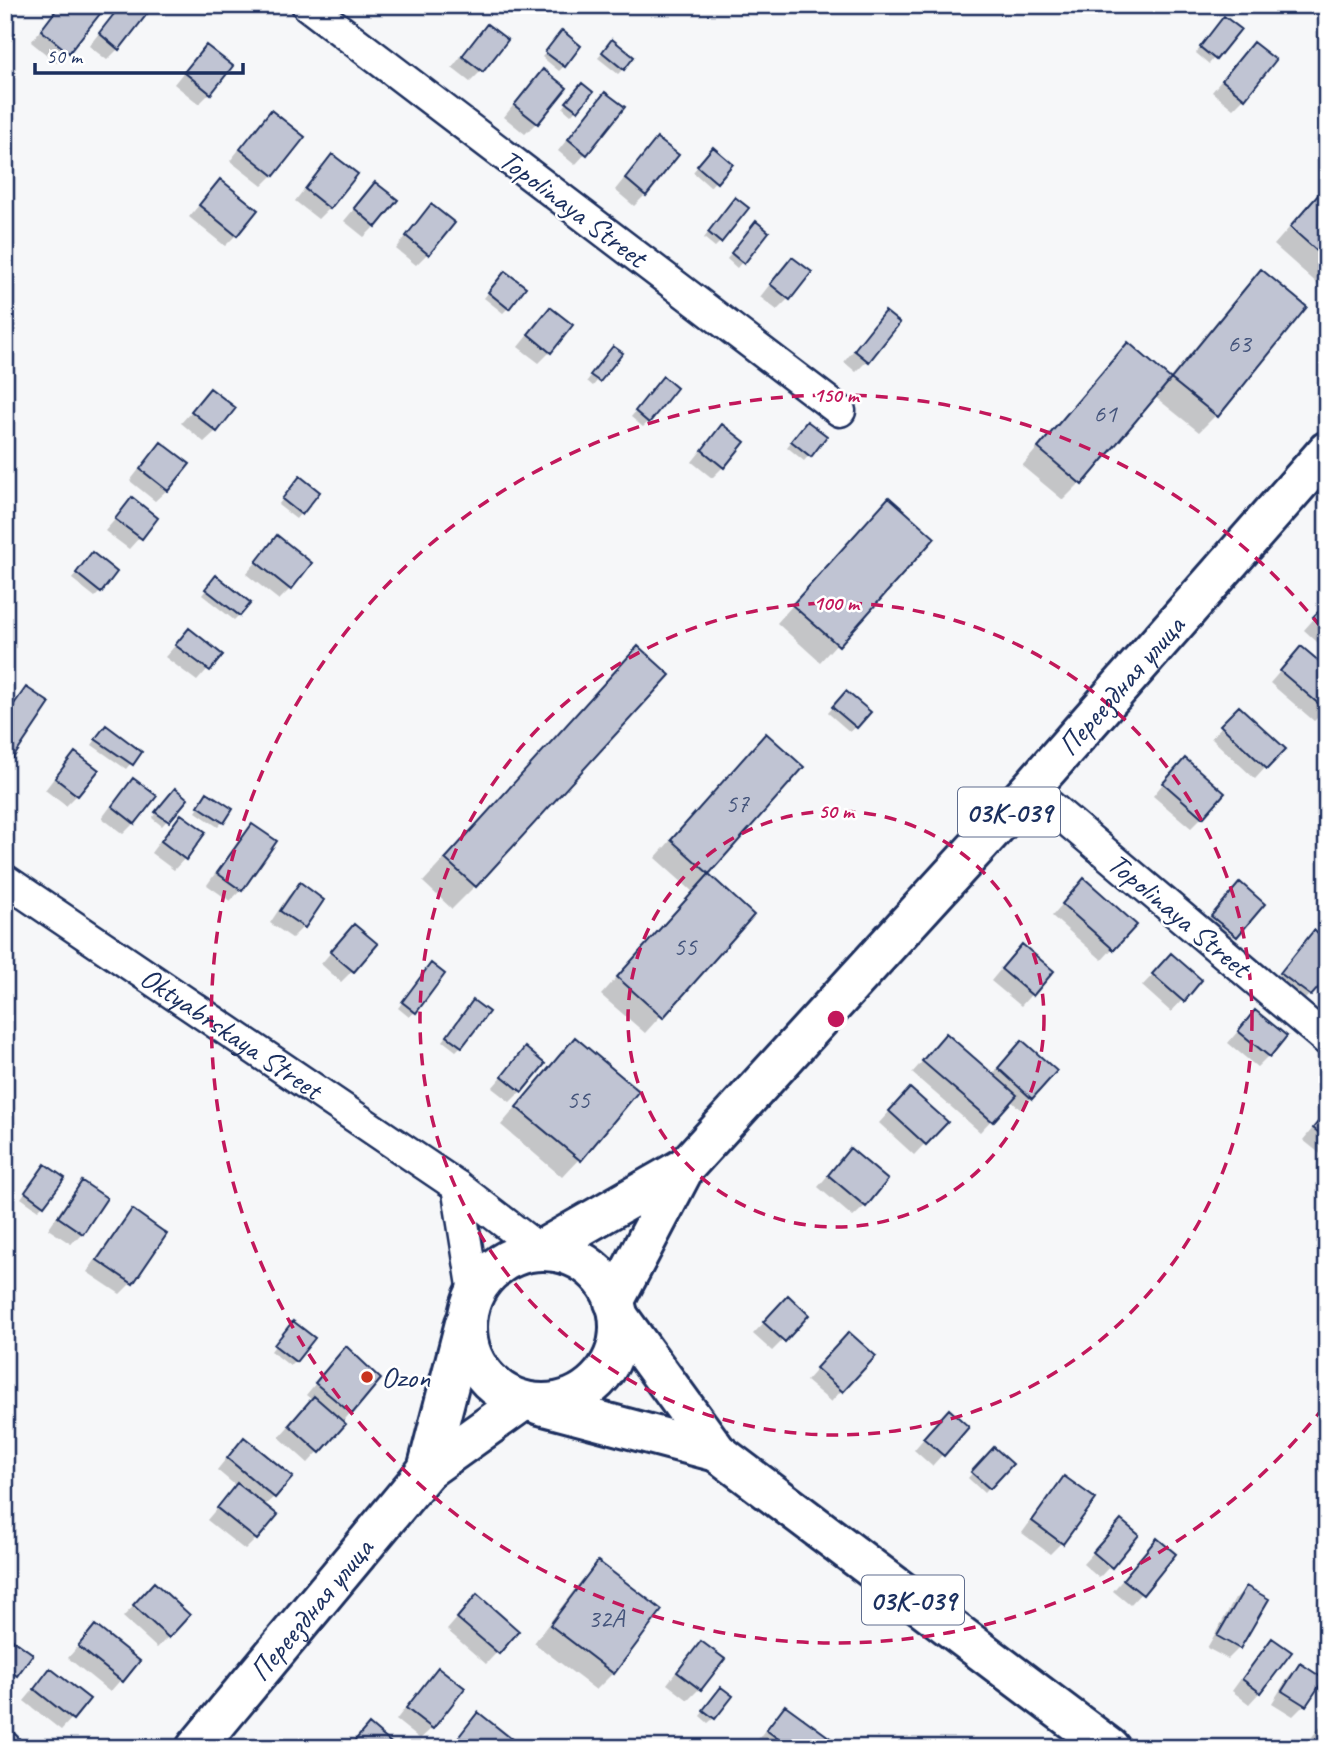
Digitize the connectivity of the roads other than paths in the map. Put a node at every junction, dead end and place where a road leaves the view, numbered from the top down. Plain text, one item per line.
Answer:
1 (307, 5) edge
2 (840, 411) dead end
3 (1327, 451) edge
4 (1030, 789) junction
5 (5, 880) edge
6 (1327, 1041) edge
7 (685, 1167) junction
8 (457, 1186) junction
9 (540, 1250) junction
10 (470, 1305) junction
11 (617, 1309) junction
12 (531, 1402) junction
13 (717, 1452) junction
14 (427, 1470) junction
15 (196, 1748) edge
16 (1110, 1748) edge

1 - 2 street, Topolinaya Street
3 - 4 main road, Переездная улица / 03К-039
4 - 6 street, Topolinaya Street
4 - 7 main road, Переездная улица / 03К-039
5 - 8 street, Oktyabrskaya Street
7 - 9 main road, Переездная улица
7 - 11 main road, Переездная улица / 03К-039
8 - 9 street, Oktyabrskaya Street
8 - 10 street
9 - 10 main road
9 - 11 main road
10 - 12 main road
10 - 14 main road, Переездная улица
11 - 12 main road
11 - 13 main road, 03К-039
12 - 13 main road
12 - 14 main road, Переездная улица
13 - 16 main road, 03К-039
14 - 15 main road, Переездная улица

